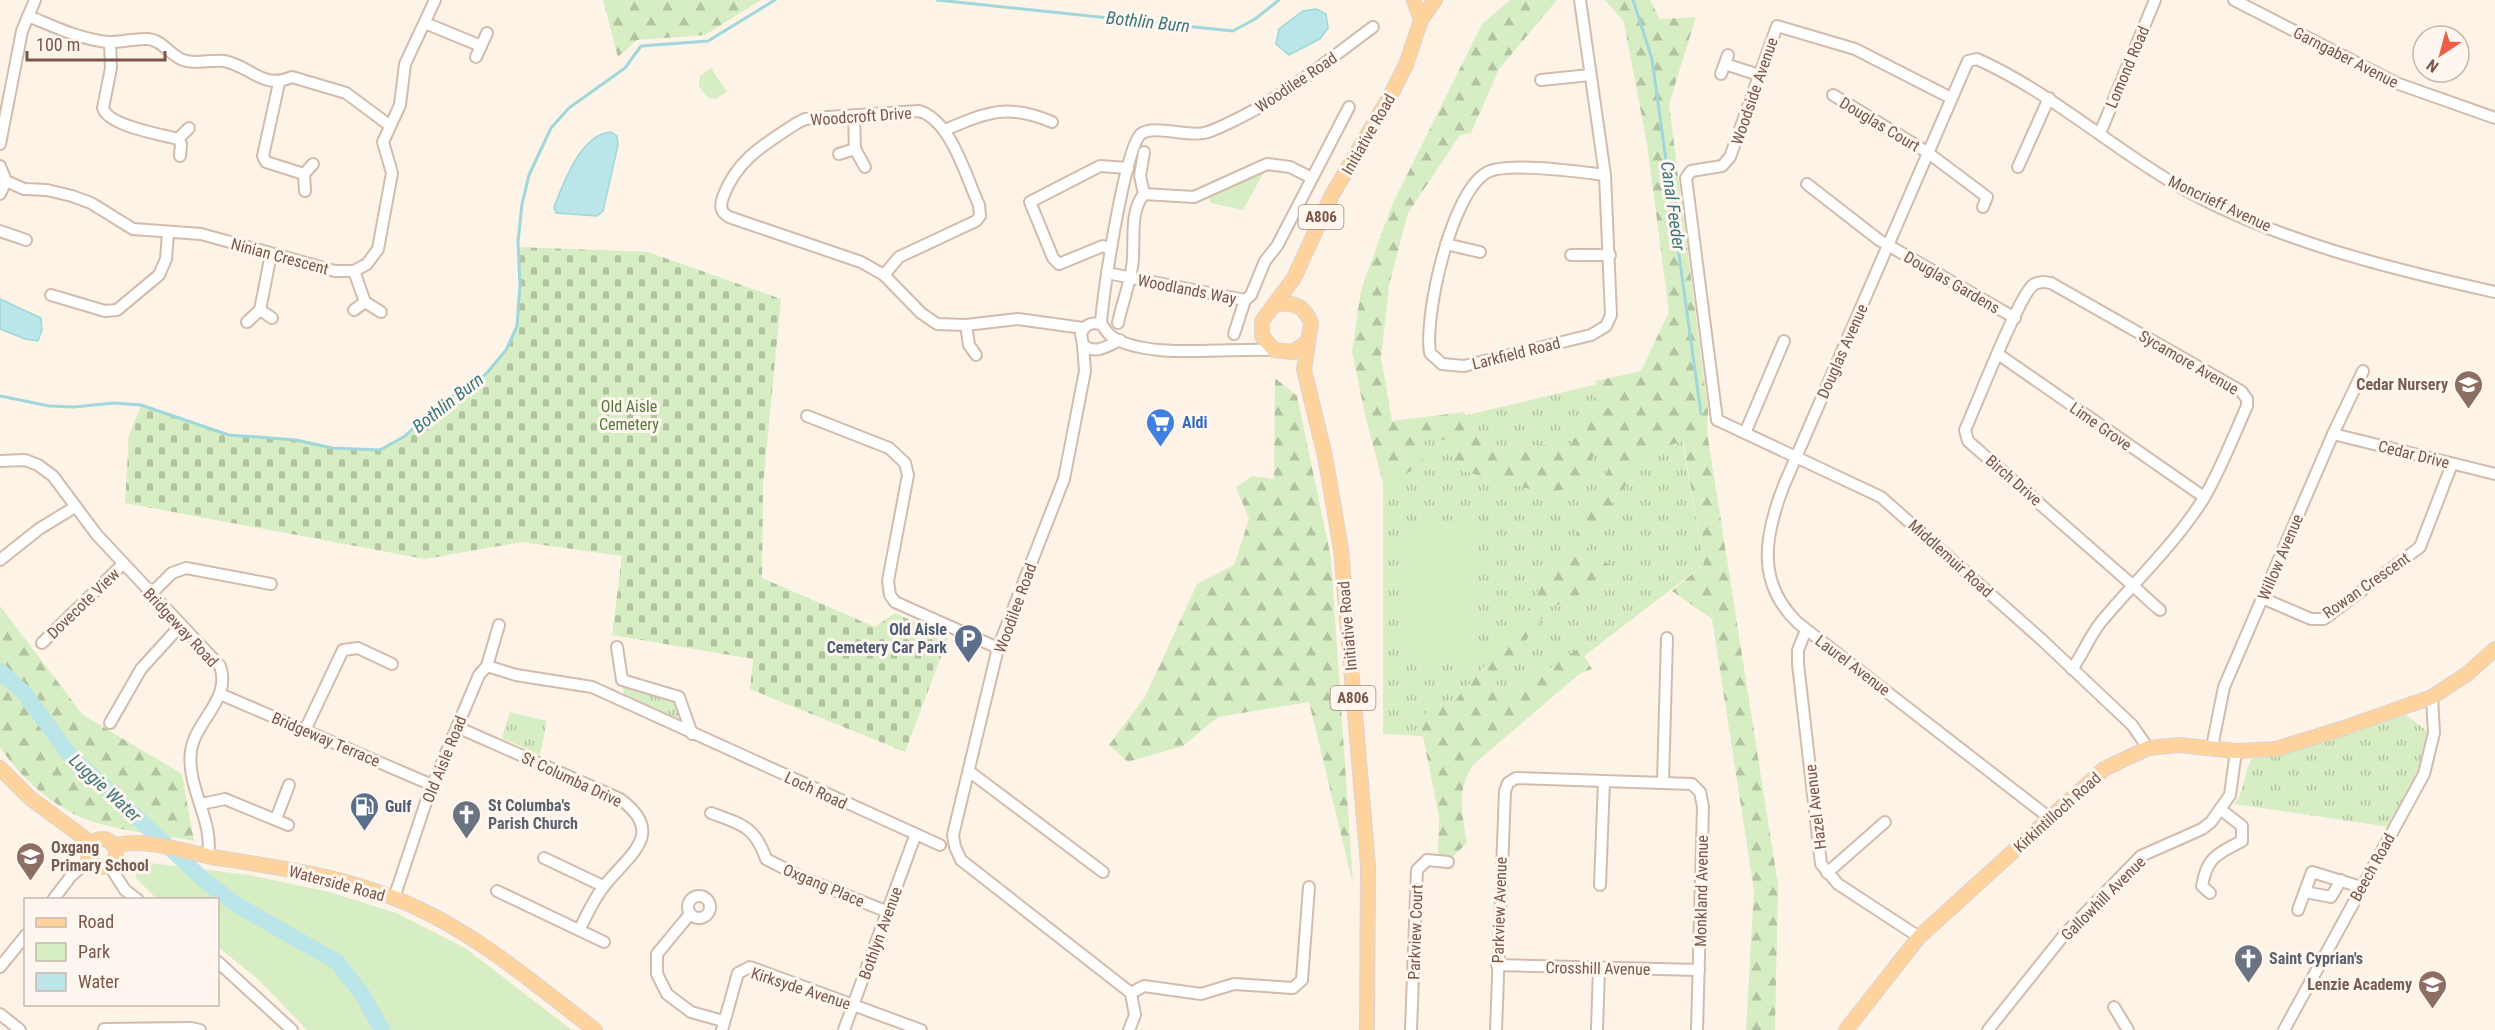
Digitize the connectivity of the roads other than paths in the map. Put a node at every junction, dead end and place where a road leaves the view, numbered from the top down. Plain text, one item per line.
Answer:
1 (35, 0) edge
2 (435, 0) edge
3 (1414, 0) edge
4 (1423, 0) edge
5 (1435, 0) edge
6 (1580, 0) edge
7 (2155, 0) edge
8 (2234, 0) edge
9 (28, 16) junction
10 (1421, 20) junction
11 (425, 23) junction
12 (1373, 27) dead end
13 (487, 33) dead end
14 (110, 42) junction
15 (481, 46) junction
16 (476, 57) dead end
17 (1970, 60) joint
18 (1725, 64) dead end
19 (1590, 75) junction
20 (1759, 75) junction
21 (1541, 80) dead end
22 (279, 83) junction
23 (1833, 95) dead end
24 (1951, 98) junction
25 (2049, 98) junction
26 (1349, 107) dead end
27 (854, 117) junction
28 (2495, 118) edge
29 (1045, 122) dead end
30 (389, 125) junction
31 (189, 128) dead end
32 (945, 130) junction
33 (2100, 133) junction
34 (178, 138) junction
35 (0, 144) edge
36 (855, 149) junction
37 (1144, 152) dead end
38 (1927, 152) junction
39 (839, 154) dead end
40 (180, 156) dead end
41 (313, 164) dead end
42 (0, 165) edge
43 (865, 167) dead end
44 (2018, 167) dead end
45 (1128, 168) junction
46 (304, 174) junction
47 (1605, 175) junction
48 (1312, 178) junction
49 (6, 181) junction
50 (1808, 184) dead end
51 (305, 191) dead end
52 (0, 194) edge
53 (1144, 194) junction
54 (1983, 207) dead end
55 (0, 231) edge
56 (168, 233) junction
57 (26, 240) dead end
58 (1446, 244) junction
59 (1888, 246) junction
60 (1111, 249) junction
61 (1480, 252) dead end
62 (271, 254) junction
63 (1571, 255) dead end
64 (1610, 255) junction
65 (354, 271) junction
66 (1107, 273) junction
67 (884, 275) junction
68 (1128, 278) junction
69 (1294, 278) junction
70 (2495, 292) edge
71 (51, 295) dead end
72 (1245, 300) junction
73 (365, 302) junction
74 (1276, 305) junction
75 (1299, 306) junction
76 (260, 310) junction
77 (354, 310) dead end
78 (381, 312) dead end
79 (272, 318) dead end
80 (2015, 318) junction
81 (247, 322) dead end
82 (1118, 323) dead end
83 (966, 325) junction
84 (1261, 330) junction
85 (1088, 332) junction
86 (1108, 334) junction
87 (1234, 334) dead end
88 (1120, 340) junction
89 (1784, 341) dead end
90 (1307, 342) junction
91 (1248, 348) junction
92 (1100, 349) junction
93 (1281, 352) junction
94 (1998, 354) junction
95 (976, 355) dead end
96 (1304, 370) junction
97 (1085, 371) junction
98 (2363, 371) dead end
99 (807, 416) dead end
100 (1717, 420) joint
101 (1745, 433) junction
102 (2333, 434) junction
103 (1796, 457) junction
104 (0, 461) edge
105 (2452, 464) junction
106 (2495, 474) edge
107 (2204, 497) junction
108 (75, 507) junction
109 (0, 560) edge
110 (123, 564) junction
111 (272, 584) dead end
112 (2133, 586) junction
113 (150, 595) junction
114 (2262, 598) junction
115 (2160, 610) dead end
116 (182, 625) junction
117 (499, 625) dead end
118 (1806, 630) junction
119 (1667, 638) dead end
120 (42, 643) dead end
121 (617, 647) dead end
122 (998, 648) junction
123 (2495, 649) edge
124 (392, 664) dead end
125 (487, 666) junction
126 (2072, 669) junction
127 (220, 694) junction
128 (2432, 697) junction
129 (110, 723) dead end
130 (458, 727) junction
131 (305, 730) junction
132 (692, 734) junction
133 (2212, 747) junction
134 (2148, 748) junction
135 (2236, 751) junction
136 (0, 768) edge
137 (970, 772) junction
138 (1604, 781) junction
139 (1663, 782) junction
140 (289, 785) dead end
141 (432, 785) junction
142 (1504, 791) joint
143 (201, 804) junction
144 (2220, 809) junction
145 (711, 813) dead end
146 (276, 819) junction
147 (2051, 819) junction
148 (1884, 822) dead end
149 (288, 825) dead end
150 (915, 836) junction
151 (92, 843) junction
152 (940, 845) dead end
153 (114, 846) junction
154 (208, 856) junction
155 (544, 858) dead end
156 (90, 860) junction
157 (1448, 862) dead end
158 (109, 865) junction
159 (1102, 872) dead end
160 (1827, 873) junction
161 (2341, 880) junction
162 (1600, 885) dead end
163 (603, 886) junction
164 (1309, 887) dead end
165 (2361, 887) junction
166 (2201, 889) dead end
167 (497, 891) dead end
168 (2305, 892) junction
169 (54, 898) edge
170 (135, 898) edge
171 (394, 898) junction
172 (2298, 910) dead end
173 (888, 912) junction
174 (690, 914) dead end
175 (579, 930) junction
176 (24, 937) edge
177 (1919, 937) junction
178 (604, 942) dead end
179 (219, 963) edge
180 (1497, 965) junction
181 (0, 966) edge
182 (1599, 968) junction
183 (1699, 970) junction
184 (1131, 993) junction
185 (854, 1005) junction
186 (2114, 1007) dead end
187 (0, 1014) edge
188 (723, 1025) edge
189 (104, 1029) edge
190 (289, 1029) edge
191 (20, 1030) edge
192 (200, 1030) edge
193 (595, 1030) edge
194 (844, 1030) edge
195 (921, 1030) edge
196 (1129, 1030) edge
197 (1367, 1030) edge
198 (1411, 1030) edge
199 (1496, 1030) edge
200 (1597, 1030) edge
201 (1697, 1030) edge
202 (1846, 1030) edge
203 (1988, 1030) edge
204 (2128, 1030) edge
205 (2284, 1030) edge

1 - 9 street
2 - 11 street
3 - 10 main road
4 - 10 main road, A806
5 - 10 main road, Initiative Road / A806
6 - 19 street, Larkfield Road
7 - 33 street, Lomond Road
8 - 28 street, Garngaber Avenue
9 - 14 street
9 - 35 street
10 - 69 main road, Initiative Road / A806
11 - 15 street
11 - 30 street
12 - 45 street, Woodilee Road
13 - 15 street
14 - 22 street
14 - 34 street
15 - 16 street
17 - 24 street, Douglas Avenue
17 - 25 street, Moncrieff Avenue
18 - 20 street
19 - 21 street
19 - 47 street, Larkfield Road
20 - 24 street, Woodside Avenue
20 - 100 street, Woodside Avenue
22 - 30 street
22 - 46 street
23 - 38 street, Douglas Court
24 - 38 street, Douglas Avenue
25 - 33 street, Moncrieff Avenue
25 - 44 street
26 - 48 street, Woodlands Way
27 - 32 street, Woodcroft Drive
27 - 36 street
27 - 67 street, Woodcroft Drive
29 - 32 street
30 - 65 street
31 - 34 street
32 - 67 street, Woodcroft Drive
33 - 70 street, Moncrieff Avenue
34 - 40 street
36 - 39 street
36 - 43 street
37 - 53 street
38 - 54 street, Douglas Court
38 - 59 street, Douglas Avenue
41 - 46 street
42 - 49 street
45 - 60 street, Woodilee Road
45 - 60 street
46 - 51 street
47 - 58 street, Larkfield Road
47 - 64 street, Larkfield Road
48 - 53 street
48 - 72 street, Woodlands Way
49 - 52 street
49 - 56 street, Ninian Crescent
50 - 59 street
53 - 68 street
55 - 57 street
56 - 62 street, Ninian Crescent
56 - 71 street
58 - 61 street
58 - 64 street, Larkfield Road
59 - 80 street, Douglas Gardens
59 - 103 street, Douglas Avenue
60 - 66 street, Woodilee Road
62 - 65 street, Ninian Crescent
62 - 76 street
63 - 64 street
65 - 73 street
66 - 68 street, Woodlands Way
66 - 85 street, Woodilee Road
67 - 83 street
68 - 72 street, Woodlands Way
68 - 82 street, Woodlands Way
69 - 74 main road, A806
69 - 75 main road
72 - 87 street, Woodlands Way
73 - 77 street
73 - 78 street
74 - 75 main road
74 - 84 main road
75 - 90 main road
76 - 79 street
76 - 81 street
80 - 94 street, Birch Drive
80 - 107 street, Sycamore Avenue
83 - 85 street
83 - 95 street
84 - 91 street
84 - 93 main road
85 - 86 street
85 - 92 street
85 - 97 street, Woodilee Road
86 - 88 street
86 - 92 street, Woodilee Road
88 - 91 street
88 - 92 street
89 - 101 street
90 - 93 main road
90 - 96 main road, A806
91 - 93 street
92 - 97 street, Woodilee Road
93 - 96 main road, A806
94 - 107 street, Lime Grove
94 - 112 street, Birch Drive
96 - 197 main road, Initiative Road / A806
97 - 122 street, Woodilee Road
98 - 102 street, Willow Avenue
99 - 122 street
100 - 101 street, Middlemuir Road
101 - 103 street, Middlemuir Road
102 - 105 street, Cedar Drive
102 - 114 street, Willow Avenue
103 - 118 street, Laurel Avenue
103 - 126 street, Middlemuir Road
104 - 108 street, Bridgeway Road
105 - 106 street, Cedar Drive
105 - 114 street, Rowan Crescent
107 - 112 street, Sycamore Avenue
108 - 109 street
108 - 110 street, Bridgeway Road
110 - 113 street, Bridgeway Road
110 - 120 street, Dovecote View
111 - 113 street
112 - 115 street, Birch Drive
112 - 126 street, Sycamore Avenue
113 - 116 street, Bridgeway Road
114 - 133 street, Willow Avenue
116 - 127 street, Bridgeway Road
116 - 129 street
117 - 125 street, Old Aisle Road
118 - 147 street, Laurel Avenue
118 - 160 street, Hazel Avenue
119 - 139 street
121 - 132 street
122 - 137 street, Woodilee Road
123 - 128 main road, Kirkintilloch Road
124 - 131 street
125 - 130 street, Old Aisle Road
125 - 132 street, Loch Road
126 - 134 street, Middlemuir Road
127 - 131 street, Bridgeway Terrace
127 - 143 street
128 - 135 main road, Kirkintilloch Road
128 - 165 street, Beech Road
130 - 141 street, Old Aisle Road
130 - 163 street, St Columba Drive
131 - 141 street, Bridgeway Terrace
132 - 150 street, Loch Road
133 - 134 main road, Kirkintilloch Road
133 - 135 main road, Kirkintilloch Road
134 - 147 main road, Kirkintilloch Road
135 - 144 street, Gallowhill Avenue
136 - 151 main road
137 - 159 street
137 - 184 street, Woodilee Road
138 - 139 street, Monkland Avenue
138 - 142 street, Monkland Avenue
138 - 162 street
139 - 183 street, Monkland Avenue
140 - 146 street
141 - 171 street, Old Aisle Road
142 - 180 street, Parkview Avenue
143 - 146 street
143 - 154 street
144 - 166 street
144 - 203 street, Gallowhill Avenue
145 - 173 street, Oxgang Place
146 - 149 street
147 - 177 main road, Kirkintilloch Road
148 - 160 street
150 - 152 street, Loch Road
150 - 173 street, Bothlyn Avenue
151 - 153 main road
151 - 156 main road
153 - 154 main road, Waterside Road
153 - 158 main road
154 - 171 main road, Waterside Road
155 - 163 street
156 - 158 main road
156 - 169 street
157 - 198 street, Parkview Court
158 - 170 street
160 - 177 street, Hazel Avenue
161 - 165 street
161 - 168 street
161 - 168 street
163 - 175 street, St Columba Drive
164 - 184 street
165 - 205 street, Beech Road
167 - 175 street
168 - 172 street
171 - 193 main road, Waterside Road
173 - 185 street, Bothlyn Avenue
174 - 188 street
175 - 178 street
176 - 181 street
177 - 202 main road, Kirkintilloch Road
179 - 190 street
180 - 182 street, Crosshill Avenue
180 - 199 street, Parkview Avenue
182 - 183 street, Crosshill Avenue
182 - 200 street
183 - 201 street, Monkland Avenue
184 - 196 street
185 - 188 street, Kirksyde Avenue
185 - 194 street, Bothlyn Avenue
185 - 195 street, Kirksyde Avenue
186 - 204 street
187 - 191 street
189 - 192 street

